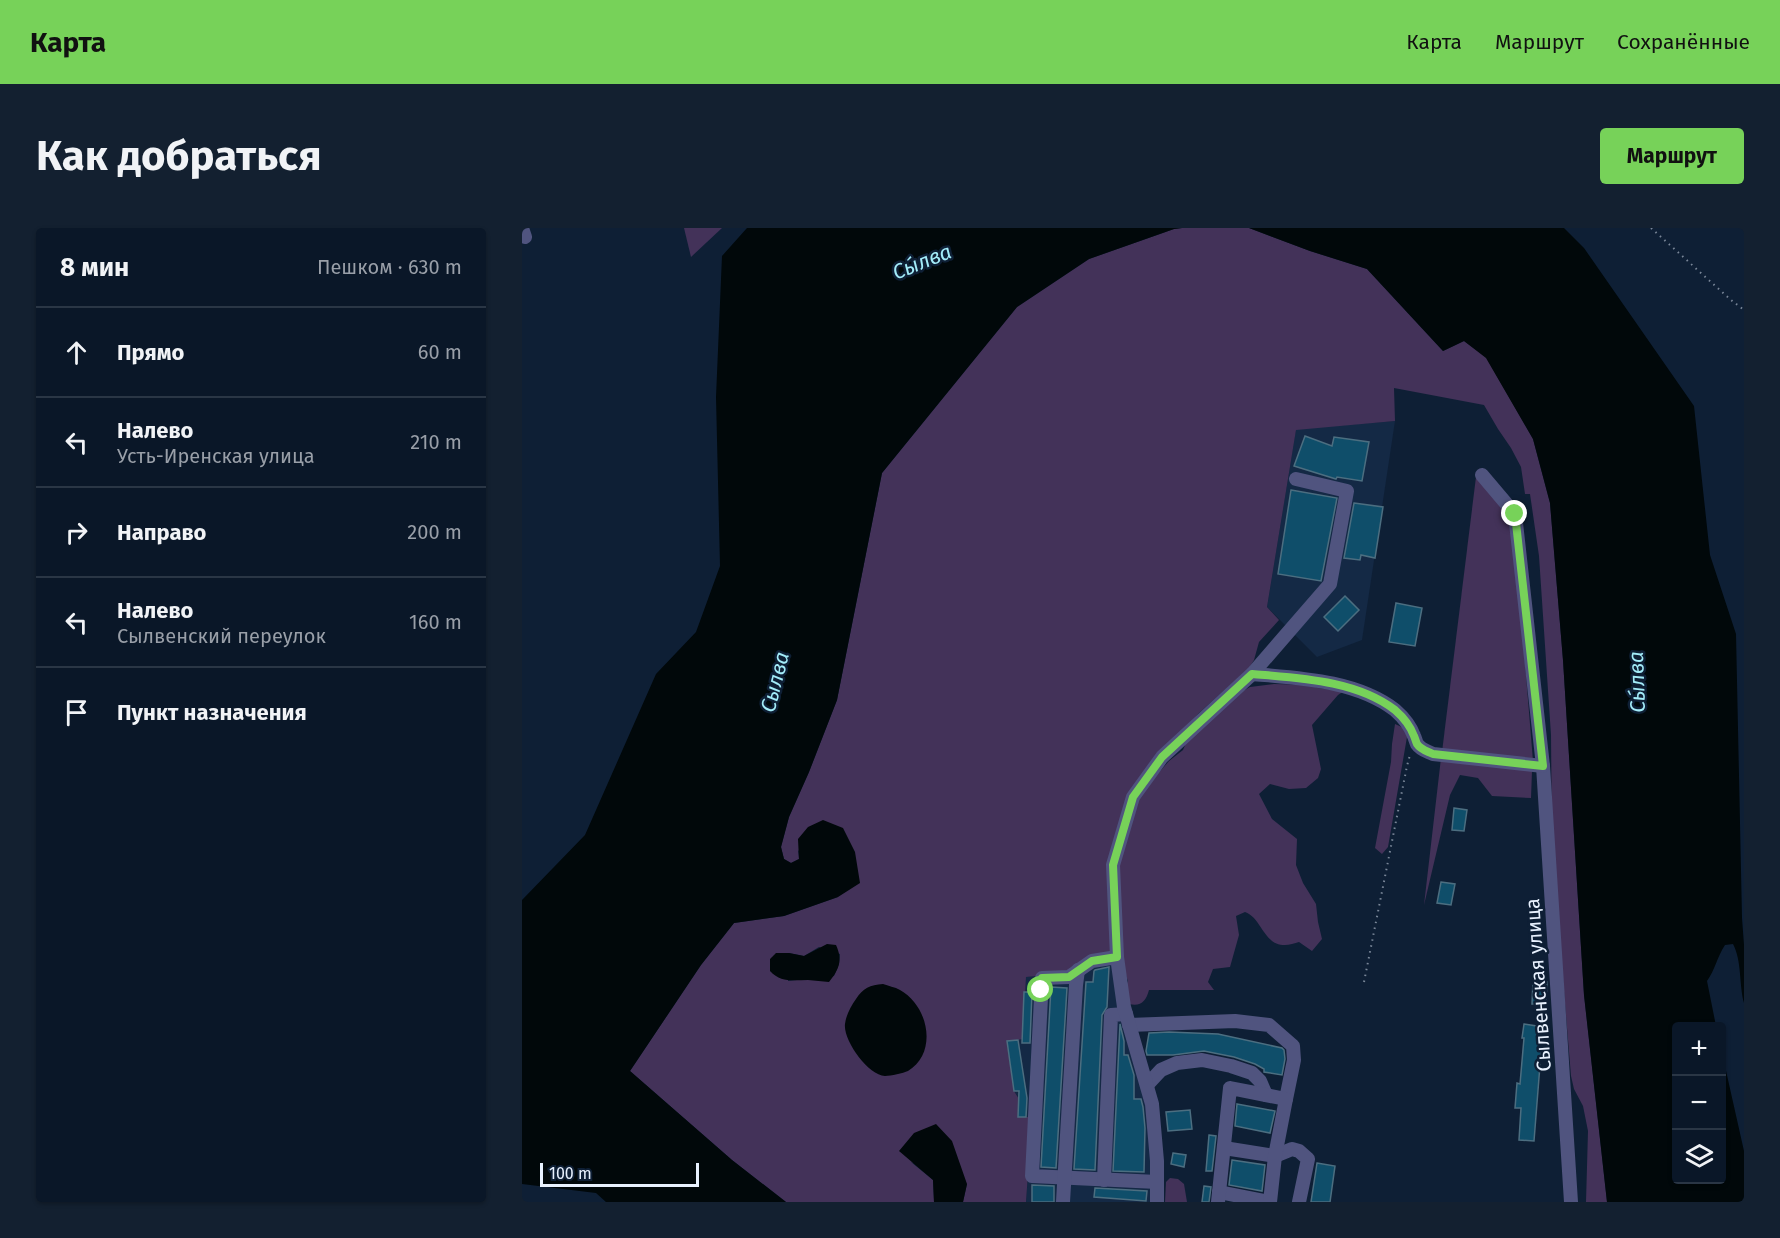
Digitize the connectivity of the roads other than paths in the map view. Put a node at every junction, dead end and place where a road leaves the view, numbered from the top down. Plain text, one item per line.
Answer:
1 (1482, 475) dead end
2 (1296, 479) dead end
3 (1252, 674) junction
4 (1543, 766) junction
5 (1117, 957) junction
6 (1078, 970) junction
7 (1127, 1020) junction
8 (1147, 1085) junction
9 (1266, 1095) junction
10 (1286, 1099) junction
11 (1224, 1148) junction
12 (1275, 1156) junction
13 (1064, 1178) junction
14 (1104, 1180) junction
15 (1157, 1182) junction
16 (1219, 1197) edge
17 (1063, 1202) edge
18 (1157, 1202) edge
19 (1270, 1202) edge
20 (1299, 1202) edge
21 (1571, 1202) edge

1 - 4 street, Сылвенская улица
2 - 3 street
3 - 4 street
3 - 5 street
4 - 21 street, Сылвенская улица
5 - 6 street
5 - 7 street
6 - 13 street
6 - 13 street
7 - 8 street
7 - 10 street
7 - 14 street
8 - 9 street
8 - 15 street
9 - 10 street
9 - 11 street
10 - 12 street
11 - 12 street
11 - 16 street
12 - 19 street
12 - 20 street
13 - 14 street
13 - 17 street
14 - 15 street
15 - 18 street
16 - 19 street

